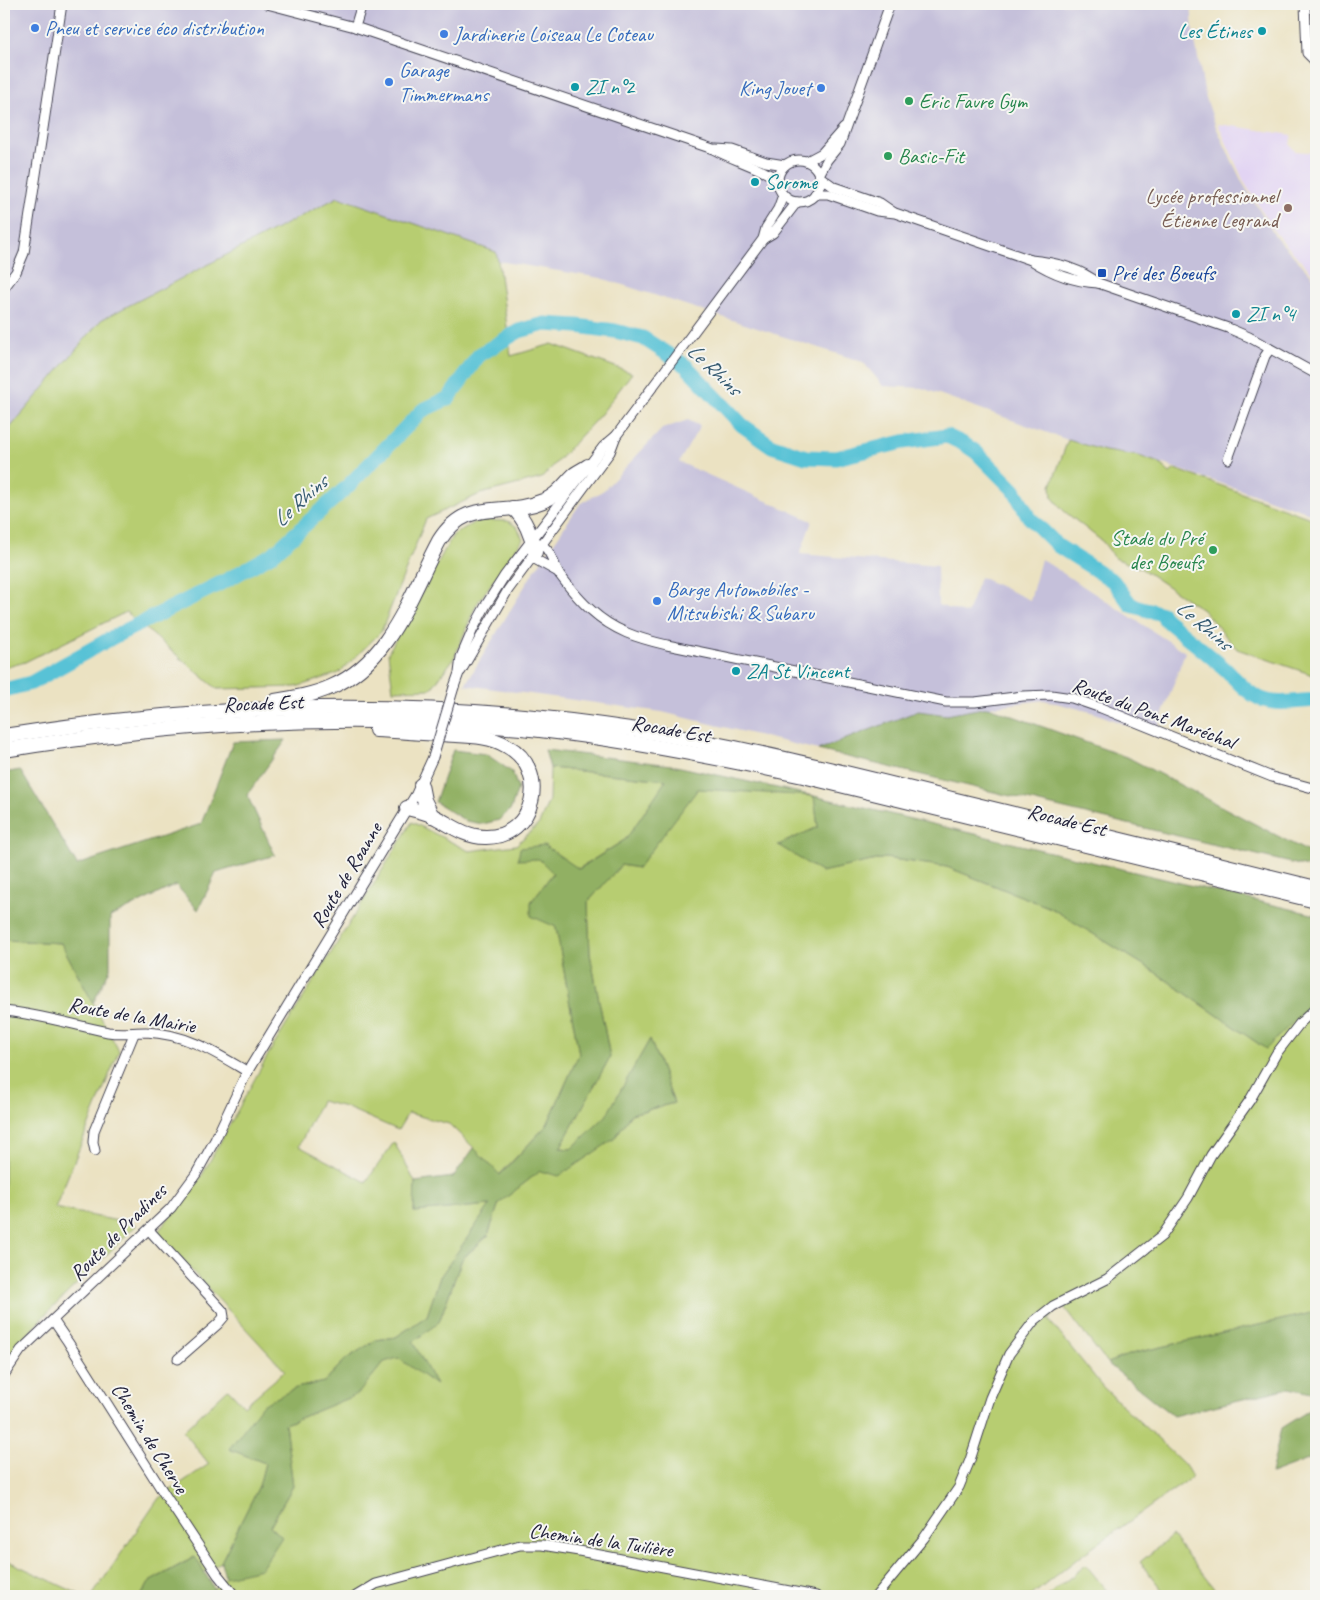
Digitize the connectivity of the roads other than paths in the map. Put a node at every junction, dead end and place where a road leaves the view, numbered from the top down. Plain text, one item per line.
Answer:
1 (62, 4) edge
2 (268, 4) edge
3 (362, 4) edge
4 (890, 4) edge
5 (1305, 4) edge
6 (355, 27) junction
7 (1316, 62) edge
8 (845, 126) junction
9 (713, 149) junction
10 (807, 162) junction
11 (785, 165) junction
12 (819, 176) junction
13 (778, 180) junction
14 (815, 194) junction
15 (783, 195) junction
16 (797, 202) junction
17 (895, 213) junction
18 (763, 239) junction
19 (4, 288) edge
20 (1270, 349) junction
21 (1316, 374) edge
22 (616, 436) junction
23 (1228, 459) dead end
24 (588, 466) junction
25 (513, 508) junction
26 (534, 547) junction
27 (558, 572) junction
28 (459, 673) junction
29 (261, 708) junction
30 (342, 720) junction
31 (4, 736) edge
32 (4, 750) edge
33 (421, 785) junction
34 (1316, 789) edge
35 (407, 808) junction
36 (432, 816) junction
37 (1316, 888) edge
38 (1316, 901) edge
39 (1316, 1008) edge
40 (4, 1011) edge
41 (134, 1034) junction
42 (248, 1072) junction
43 (95, 1151) dead end
44 (149, 1230) junction
45 (53, 1320) junction
46 (178, 1359) dead end
47 (4, 1375) edge
48 (235, 1596) edge
49 (356, 1596) edge
50 (816, 1596) edge
51 (876, 1596) edge

1 - 19 street
2 - 6 street
3 - 6 street
4 - 8 street
5 - 7 street
6 - 9 street
8 - 10 street
8 - 12 street
9 - 11 street
9 - 13 street
10 - 11 street
10 - 12 street
11 - 13 street
12 - 14 street
12 - 17 street
13 - 15 street
14 - 16 street
14 - 17 street
15 - 16 street
15 - 18 street
16 - 18 street
17 - 20 street
18 - 22 street
20 - 21 street
20 - 23 street
22 - 24 street
22 - 26 street
24 - 25 highway
24 - 26 street
25 - 26 highway
25 - 29 highway
26 - 27 street, Route du Pont Maréchal
26 - 27 street, Route du Pont Maréchal
26 - 28 street
26 - 28 street
27 - 34 street, Route du Pont Maréchal
28 - 33 street, Route de Roanne, bridge
29 - 31 highway, Rocade Est
29 - 37 highway, Rocade Est
30 - 32 highway, Rocade Est
30 - 36 highway
30 - 38 highway, Rocade Est
33 - 35 street, Route de Roanne
33 - 36 highway
35 - 36 highway
35 - 42 street, Route de Roanne
39 - 51 street
40 - 41 street, Route de la Mairie
41 - 42 street, Route de la Mairie
41 - 43 street
42 - 44 street, Route de Pradines
44 - 45 street, Route de Pradines
44 - 46 street
45 - 47 street, Route de Pradines
45 - 48 street, Chemin de Cherve
49 - 50 street, Chemin de la Tuilière

